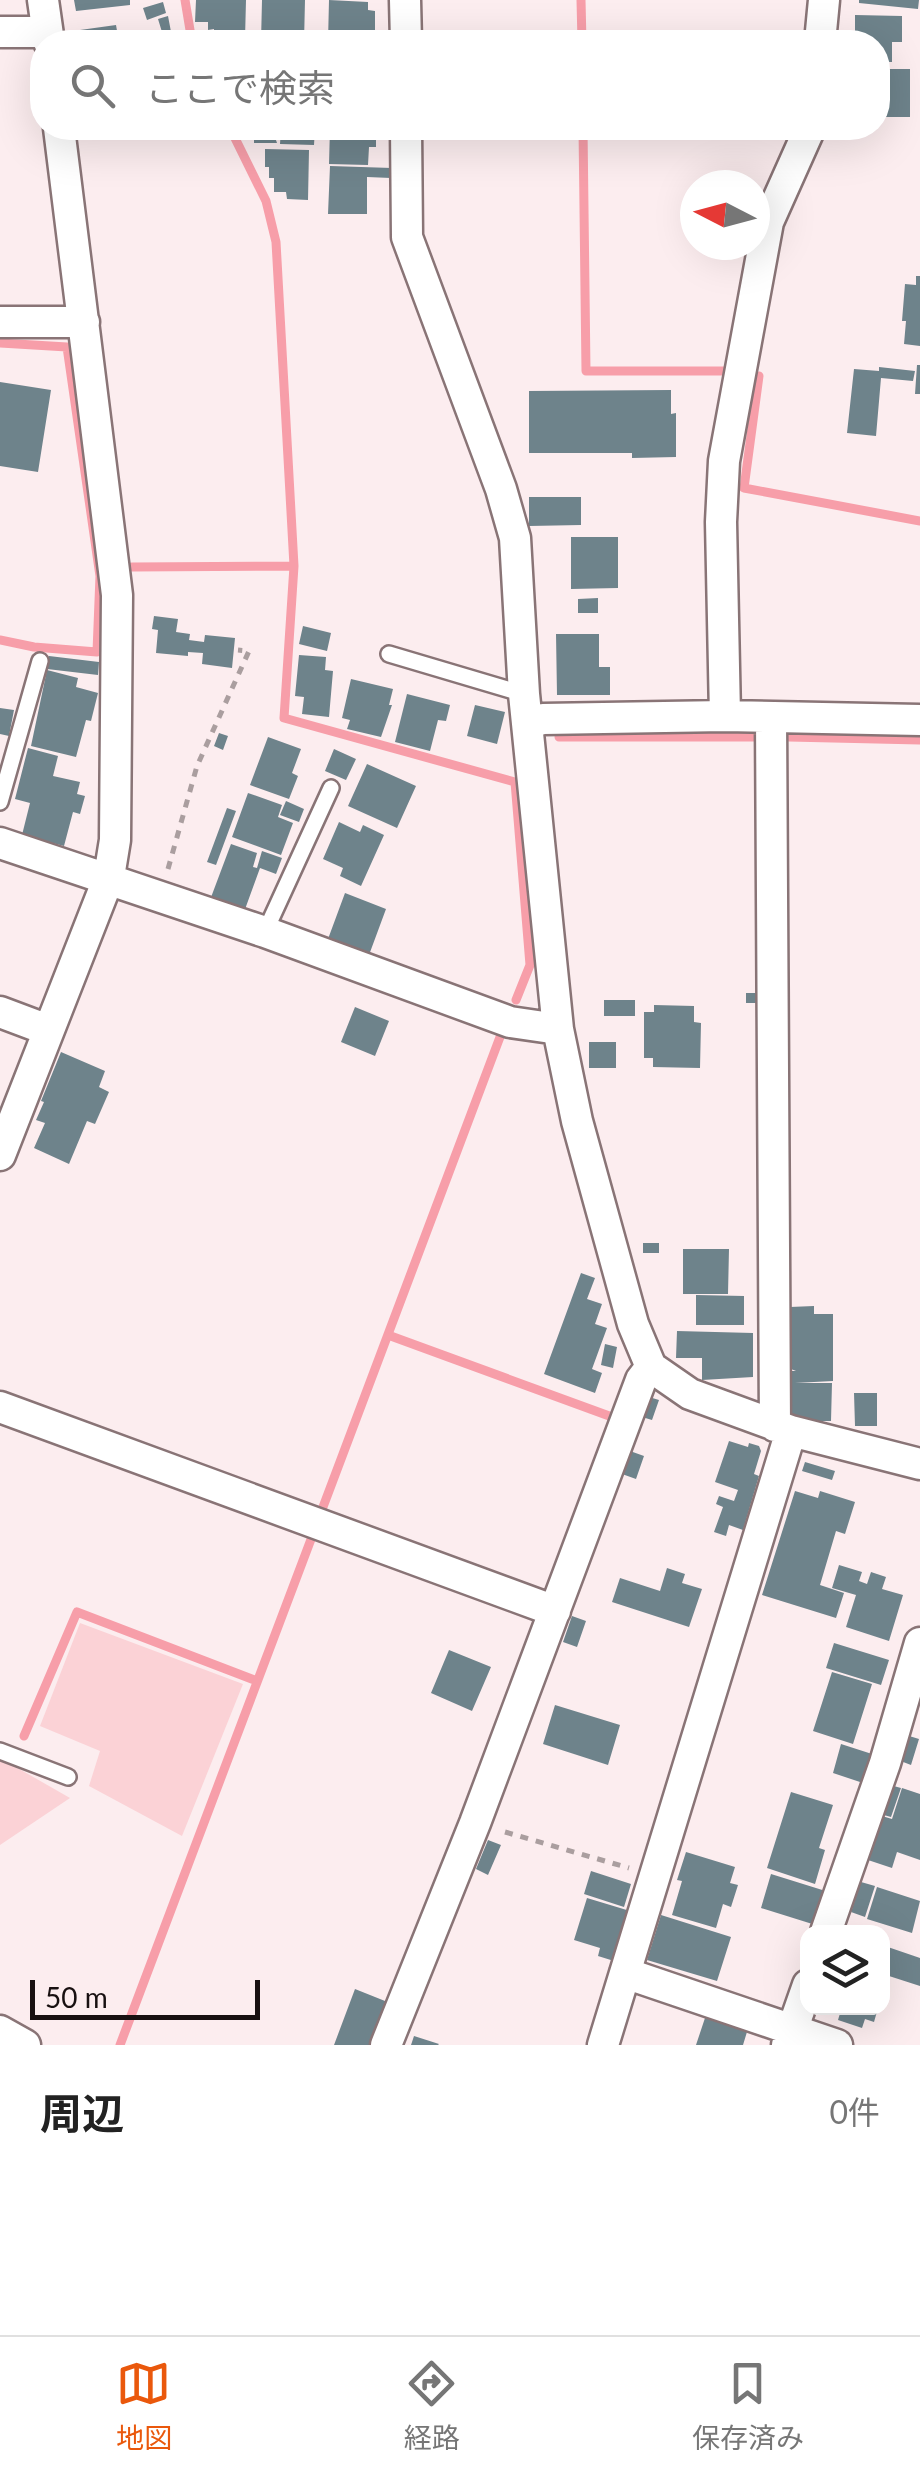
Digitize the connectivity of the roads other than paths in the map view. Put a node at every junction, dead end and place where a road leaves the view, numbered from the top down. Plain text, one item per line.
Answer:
1 (43, 0) edge
2 (405, 0) edge
3 (824, 0) edge
4 (47, 30) edge
5 (406, 30) edge
6 (821, 30) edge
7 (0, 32) edge
8 (30, 35) edge
9 (61, 140) edge
10 (406, 140) edge
11 (805, 140) edge
12 (0, 322) edge
13 (84, 322) junction
14 (389, 654) dead end
15 (40, 661) dead end
16 (526, 708) junction
17 (725, 716) junction
18 (771, 717) junction
19 (920, 720) edge
20 (331, 788) dead end
21 (0, 802) edge
22 (0, 844) edge
23 (109, 878) junction
24 (265, 932) junction
25 (0, 1012) edge
26 (558, 1029) junction
27 (48, 1030) junction
28 (0, 1154) edge
29 (651, 1367) junction
30 (0, 1406) edge
31 (783, 1429) junction
32 (920, 1464) edge
33 (554, 1611) junction
34 (920, 1644) edge
35 (0, 1751) edge
36 (68, 1777) dead end
37 (828, 1925) edge
38 (625, 1973) junction
39 (800, 2007) edge
40 (0, 2031) edge
41 (789, 2038) edge
42 (609, 2044) edge
43 (26, 2045) edge
44 (386, 2045) edge
45 (837, 2045) edge

1 - 4 street
2 - 5 street
3 - 6 street
7 - 8 street
9 - 13 street
10 - 16 street
11 - 17 street
12 - 13 street
13 - 23 street
14 - 16 lane
15 - 21 lane
16 - 17 street
16 - 26 street
17 - 18 street
18 - 19 street
18 - 31 street
20 - 24 lane
22 - 23 street
23 - 24 street
23 - 27 street
24 - 26 street
25 - 27 street
26 - 29 street
27 - 28 street
29 - 31 street
29 - 33 street
30 - 33 street
31 - 32 street
31 - 38 street
33 - 44 street
34 - 37 street
35 - 36 lane
38 - 41 street
38 - 42 street
39 - 41 street
40 - 43 street
41 - 45 street

